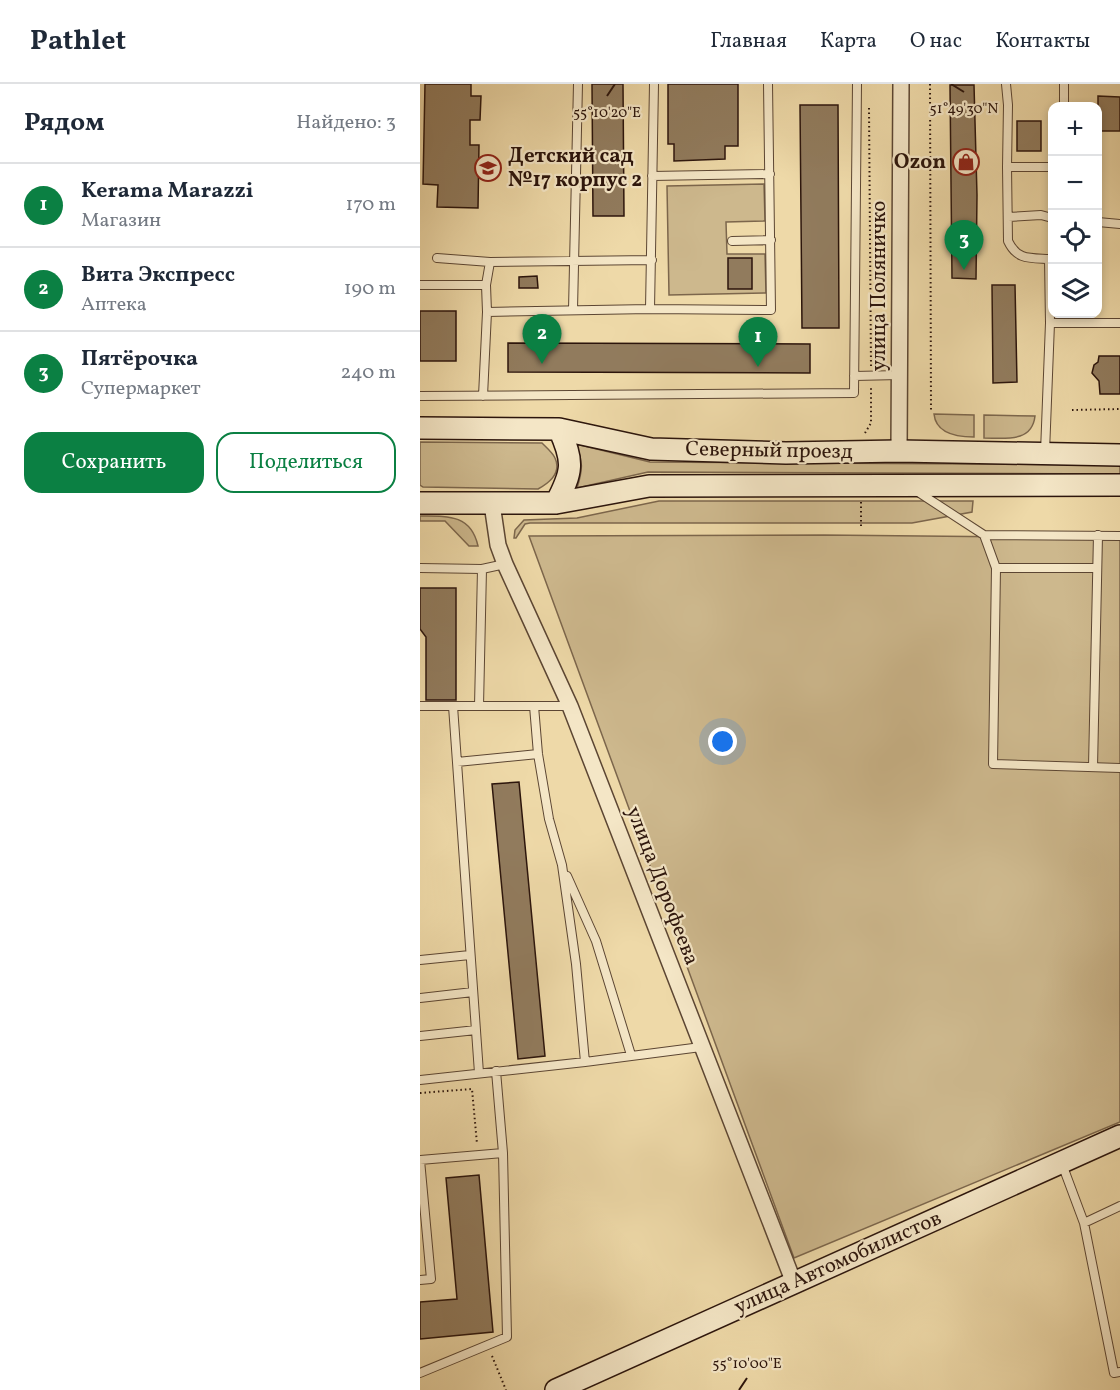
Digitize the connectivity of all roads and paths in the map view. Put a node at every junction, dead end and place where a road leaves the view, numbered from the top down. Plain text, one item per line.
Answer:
1 (578, 84) edge
2 (654, 84) edge
3 (768, 84) edge
4 (857, 84) edge
5 (901, 84) edge
6 (930, 84) edge
7 (1006, 84) edge
8 (1064, 84) edge
9 (1064, 102) edge
10 (869, 107) dead end
11 (1007, 167) junction
12 (1048, 167) edge
13 (770, 174) junction
14 (652, 176) junction
15 (1008, 217) junction
16 (1048, 217) edge
17 (1102, 222) edge
18 (1120, 224) edge
19 (771, 240) junction
20 (732, 241) dead end
21 (1048, 255) edge
22 (436, 258) dead end
23 (652, 260) junction
24 (490, 262) junction
25 (573, 262) junction
26 (1051, 264) edge
27 (420, 285) edge
28 (486, 285) junction
29 (650, 309) junction
30 (573, 310) junction
31 (487, 312) junction
32 (1050, 323) junction
33 (1120, 323) edge
34 (900, 375) junction
35 (854, 376) junction
36 (871, 376) junction
37 (420, 396) edge
38 (483, 396) junction
39 (1120, 409) edge
40 (1071, 410) dead end
41 (931, 411) dead end
42 (420, 428) edge
43 (559, 429) junction
44 (860, 438) dead end
45 (899, 451) junction
46 (1045, 454) junction
47 (1120, 455) edge
48 (906, 485) junction
49 (1120, 485) edge
50 (861, 495) dead end
51 (420, 503) edge
52 (556, 503) junction
53 (492, 504) junction
54 (861, 529) dead end
55 (984, 535) junction
56 (1098, 535) junction
57 (1120, 536) edge
58 (505, 564) junction
59 (420, 568) edge
60 (996, 568) junction
61 (1097, 568) junction
62 (482, 569) junction
63 (420, 706) edge
64 (453, 706) junction
65 (479, 706) junction
66 (534, 706) junction
67 (570, 706) junction
68 (538, 754) junction
69 (457, 762) junction
70 (1093, 767) junction
71 (1120, 768) edge
72 (562, 865) junction
73 (470, 955) junction
74 (420, 960) edge
75 (473, 992) junction
76 (420, 998) edge
77 (476, 1030) junction
78 (420, 1036) edge
79 (701, 1047) junction
80 (631, 1055) junction
81 (585, 1062) junction
82 (496, 1071) junction
83 (479, 1073) junction
84 (420, 1080) edge
85 (420, 1093) edge
86 (1120, 1136) edge
87 (503, 1153) junction
88 (478, 1155) junction
89 (1061, 1162) junction
90 (1120, 1206) edge
91 (1084, 1223) junction
92 (420, 1280) edge
93 (794, 1283) junction
94 (488, 1345) junction
95 (1120, 1372) edge
96 (420, 1373) edge
97 (506, 1390) edge
98 (556, 1390) edge

1 - 25 lane
2 - 14 lane
3 - 13 lane
4 - 35 lane
5 - 34 street, улица Поляничко
6 - 41 path
7 - 11 lane
8 - 9 lane
10 - 36 path
11 - 12 lane
11 - 15 lane
13 - 14 lane
13 - 19 lane
14 - 23 lane
15 - 16 lane
15 - 21 lane
17 - 18 lane
19 - 20 lane
19 - 29 lane
22 - 24 lane
23 - 25 lane
23 - 29 lane
24 - 25 lane
24 - 28 lane
25 - 30 lane
26 - 32 lane
27 - 28 lane
28 - 31 lane
29 - 30 lane
30 - 31 lane
31 - 38 lane
32 - 33 lane
32 - 46 lane
34 - 36 lane
34 - 45 street, улица Поляничко
35 - 36 lane
35 - 38 lane
36 - 44 path
37 - 38 lane
39 - 40 path
42 - 43 main road, Северный проезд
43 - 45 main road, Северный проезд
43 - 52 main road
45 - 46 main road, Северный проезд
46 - 47 main road, Северный проезд
48 - 49 main road, Северный проезд
48 - 52 main road, Северный проезд
48 - 55 lane
50 - 54 path
51 - 53 main road, Северный проезд
52 - 53 main road, Северный проезд
53 - 58 street, улица Дорофеева
55 - 56 lane
55 - 60 lane
56 - 57 lane
56 - 61 lane
58 - 62 lane
58 - 67 street, улица Дорофеева
59 - 62 lane
60 - 61 lane
60 - 70 lane
61 - 70 lane
62 - 65 lane
63 - 64 lane
64 - 65 lane
64 - 69 lane
65 - 66 lane
66 - 67 lane
66 - 68 lane
67 - 79 street, улица Дорофеева
68 - 69 lane
68 - 72 lane
69 - 73 lane
70 - 71 lane
72 - 80 lane
72 - 81 lane
73 - 74 lane
73 - 75 lane
75 - 76 lane
75 - 77 lane
77 - 78 lane
77 - 83 lane
79 - 80 lane
79 - 93 street, улица Дорофеева
80 - 81 lane
81 - 82 lane
82 - 83 lane
82 - 87 lane
83 - 84 lane
85 - 88 path
86 - 89 main road, улица Автомобилистов
87 - 88 lane
87 - 94 lane
88 - 92 lane
89 - 91 lane
89 - 93 main road, улица Автомобилистов
90 - 91 lane
91 - 95 lane
93 - 98 main road, улица Автомобилистов
94 - 96 lane
94 - 97 path

